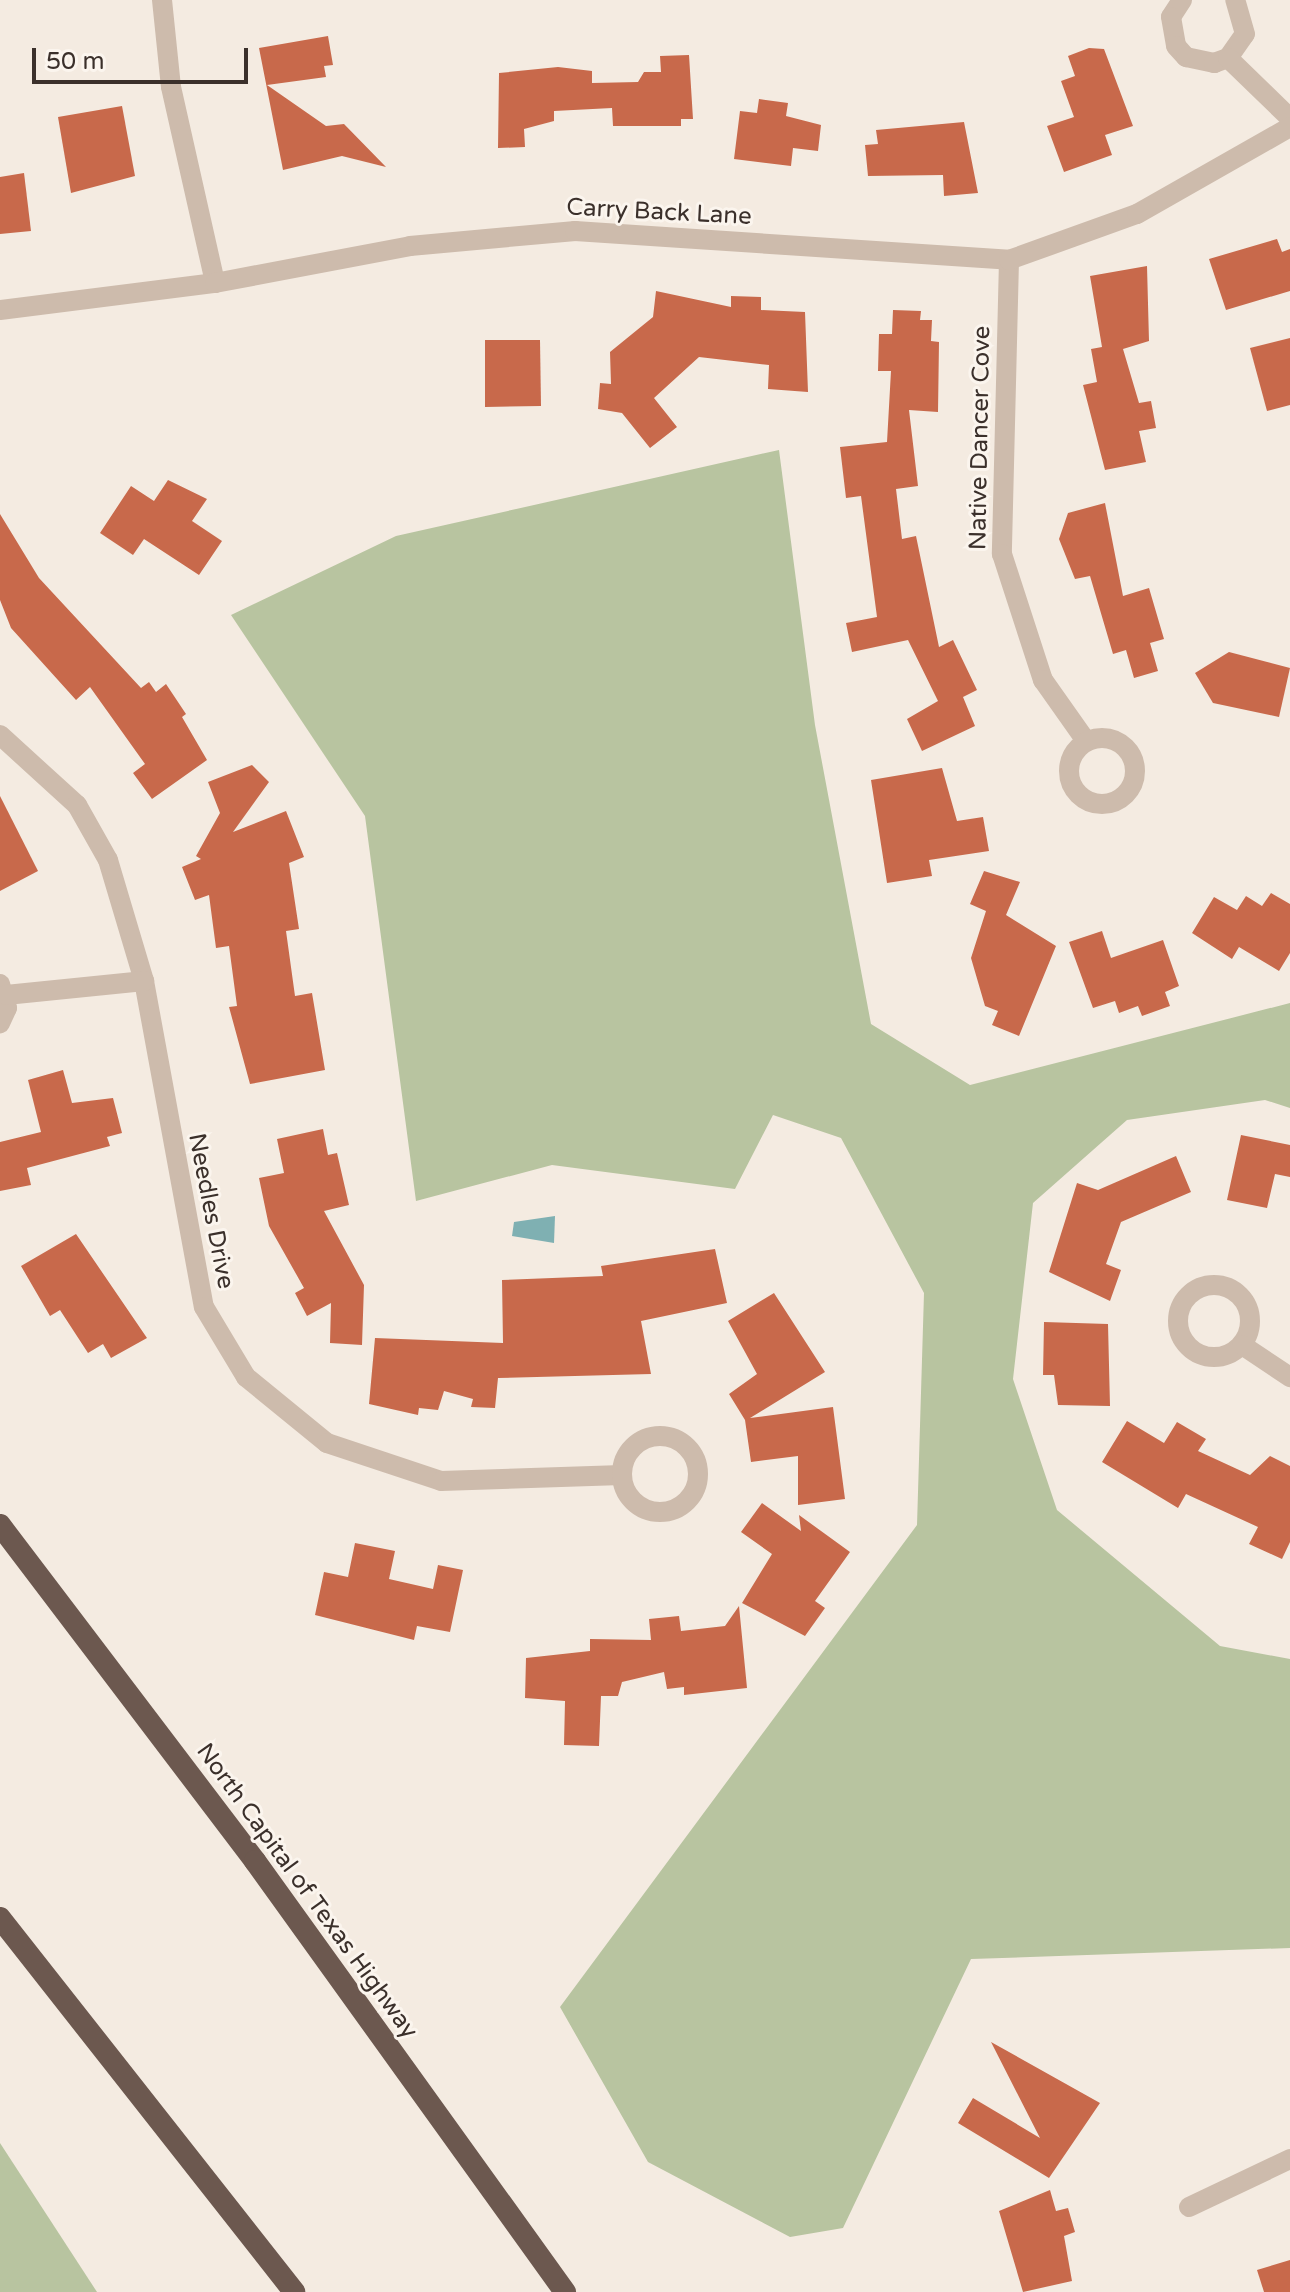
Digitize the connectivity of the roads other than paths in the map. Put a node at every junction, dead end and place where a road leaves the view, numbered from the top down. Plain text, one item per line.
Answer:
1 (162, 0) edge
2 (1182, 0) edge
3 (1235, 0) edge
4 (1228, 58) junction
5 (1290, 118) edge
6 (1290, 127) edge
7 (1009, 260) junction
8 (215, 283) junction
9 (0, 310) edge
10 (0, 735) edge
11 (1086, 741) dead end
12 (144, 981) junction
13 (3, 990) edge
14 (0, 1023) edge
15 (1242, 1345) dead end
16 (1290, 1377) edge
17 (622, 1475) dead end
18 (0, 1525) edge
19 (0, 1918) edge
20 (1290, 2159) edge
21 (1189, 2207) dead end
22 (294, 2292) edge
23 (565, 2292) edge

1 - 8 street
2 - 4 street
3 - 4 street
4 - 5 street
6 - 7 street, Carry Back Lane
7 - 8 street, Carry Back Lane
7 - 11 street, Native Dancer Cove
8 - 9 street, Carry Back Lane
10 - 12 street, Needles Drive
12 - 13 street
12 - 17 street, Needles Drive
13 - 14 street
15 - 16 street
18 - 23 highway, North Capital of Texas Highway
19 - 22 highway
20 - 21 street

